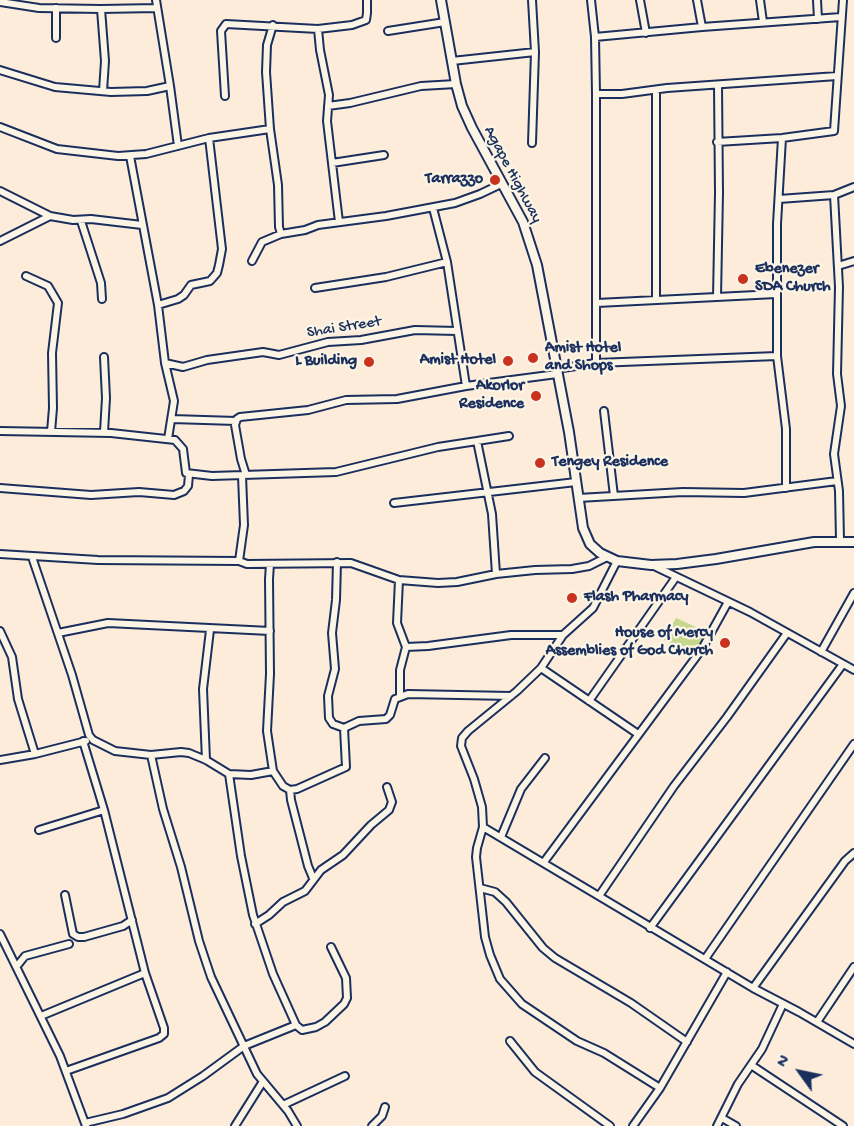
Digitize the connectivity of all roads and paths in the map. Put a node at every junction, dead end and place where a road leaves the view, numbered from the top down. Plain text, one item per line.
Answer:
1 (156, 0) edge
2 (367, 0) edge
3 (441, 0) edge
4 (532, 0) edge
5 (591, 0) edge
6 (640, 0) edge
7 (697, 0) edge
8 (760, 0) edge
9 (817, 0) edge
10 (843, 0) edge
11 (0, 2) edge
12 (56, 8) junction
13 (156, 8) junction
14 (101, 9) junction
15 (841, 17) junction
16 (818, 19) junction
17 (445, 22) junction
18 (763, 22) junction
19 (273, 25) junction
20 (702, 27) junction
21 (318, 29) junction
22 (388, 31) dead end
23 (646, 33) junction
24 (595, 37) junction
25 (56, 38) dead end
26 (535, 52) junction
27 (452, 61) junction
28 (0, 70) edge
29 (837, 76) junction
30 (456, 84) junction
31 (718, 85) junction
32 (170, 86) junction
33 (656, 90) junction
34 (103, 91) junction
35 (596, 94) junction
36 (225, 96) dead end
37 (328, 106) junction
38 (0, 127) edge
39 (270, 129) junction
40 (209, 138) junction
41 (782, 138) junction
42 (717, 142) junction
43 (532, 143) dead end
44 (178, 146) junction
45 (384, 155) dead end
46 (130, 156) junction
47 (332, 163) junction
48 (501, 184) junction
49 (854, 187) edge
50 (0, 191) edge
51 (834, 195) junction
52 (779, 199) junction
53 (432, 208) junction
54 (50, 216) junction
55 (81, 221) junction
56 (339, 222) junction
57 (142, 225) junction
58 (281, 234) junction
59 (0, 241) edge
60 (252, 261) dead end
61 (854, 261) edge
62 (447, 262) junction
63 (838, 266) junction
64 (26, 276) dead end
65 (315, 288) dead end
66 (776, 294) junction
67 (717, 297) junction
68 (102, 299) dead end
69 (656, 299) junction
70 (597, 303) junction
71 (158, 305) junction
72 (457, 331) junction
73 (777, 356) junction
74 (104, 357) dead end
75 (165, 363) junction
76 (596, 363) junction
77 (556, 371) junction
78 (466, 386) junction
79 (604, 411) dead end
80 (172, 418) junction
81 (236, 421) junction
82 (0, 432) edge
83 (51, 432) junction
84 (105, 432) junction
85 (509, 436) dead end
86 (168, 439) junction
87 (477, 441) junction
88 (189, 475) junction
89 (244, 476) junction
90 (837, 481) junction
91 (576, 482) junction
92 (0, 488) edge
93 (786, 488) junction
94 (488, 493) junction
95 (614, 496) junction
96 (578, 498) junction
97 (394, 502) dead end
98 (840, 540) junction
99 (854, 542) edge
100 (0, 554) edge
101 (33, 557) junction
102 (607, 557) junction
103 (239, 561) junction
104 (617, 561) junction
105 (337, 562) junction
106 (270, 564) junction
107 (651, 565) junction
108 (496, 574) junction
109 (676, 577) junction
110 (399, 580) junction
111 (854, 593) edge
112 (728, 602) junction
113 (852, 602) edge
114 (210, 630) junction
115 (0, 631) edge
116 (270, 632) junction
117 (58, 633) junction
118 (787, 633) junction
119 (563, 634) junction
120 (406, 647) junction
121 (821, 652) junction
122 (843, 664) junction
123 (541, 668) junction
124 (854, 670) edge
125 (400, 696) junction
126 (511, 696) junction
127 (589, 701) junction
128 (344, 728) junction
129 (638, 734) junction
130 (93, 740) junction
131 (83, 741) junction
132 (854, 744) edge
133 (852, 753) edge
134 (35, 754) junction
135 (151, 755) junction
136 (545, 758) dead end
137 (0, 760) edge
138 (206, 760) junction
139 (273, 771) junction
140 (229, 774) junction
141 (387, 787) dead end
142 (290, 790) junction
143 (104, 810) junction
144 (483, 827) junction
145 (39, 830) dead end
146 (501, 837) junction
147 (854, 853) edge
148 (544, 862) junction
149 (313, 878) junction
150 (480, 888) junction
151 (65, 895) dead end
152 (599, 896) junction
153 (132, 921) junction
154 (255, 924) junction
155 (650, 928) junction
156 (0, 934) edge
157 (69, 944) dead end
158 (331, 946) dead end
159 (705, 959) junction
160 (17, 966) junction
161 (854, 967) edge
162 (727, 972) junction
163 (145, 973) junction
164 (753, 988) junction
165 (783, 1004) junction
166 (41, 1016) junction
167 (817, 1022) junction
168 (296, 1025) junction
169 (510, 1041) dead end
170 (687, 1042) junction
171 (854, 1044) edge
172 (244, 1046) junction
173 (751, 1065) junction
174 (66, 1071) junction
175 (345, 1076) dead end
176 (262, 1083) junction
177 (660, 1088) junction
178 (283, 1105) junction
179 (385, 1107) dead end
180 (722, 1118) junction
181 (86, 1125) edge
182 (235, 1126) edge
183 (297, 1126) edge
184 (372, 1126) edge
185 (610, 1126) edge
186 (633, 1126) edge
187 (717, 1126) edge
188 (736, 1126) edge
189 (843, 1126) edge

1 - 13 street
2 - 21 street
3 - 17 street, Agape Highway
4 - 26 street
5 - 24 street
6 - 23 street
7 - 20 street
8 - 18 street
9 - 16 street
10 - 15 street
11 - 12 street
12 - 14 street
12 - 25 street
13 - 14 street
13 - 32 street
14 - 34 street
15 - 16 street
15 - 29 street
16 - 18 street
17 - 22 street
17 - 27 street, Agape Highway
18 - 20 street
19 - 21 street
19 - 36 street
19 - 39 street
20 - 23 street
21 - 37 street
23 - 24 street
24 - 35 street
26 - 27 street
26 - 43 street
27 - 30 street, Agape Highway
28 - 34 street
29 - 31 street
29 - 41 street
30 - 37 street
30 - 48 street, Agape Highway
31 - 33 street
31 - 42 street
32 - 34 street
32 - 44 street
33 - 35 street
33 - 69 street
35 - 70 street
37 - 47 street
38 - 46 street
39 - 40 street
39 - 58 street
40 - 44 street
40 - 71 street
41 - 42 street
41 - 52 street
42 - 67 street
44 - 46 street
45 - 47 street
46 - 57 street
47 - 56 street
48 - 53 street
48 - 77 street, Agape Highway
49 - 51 street
50 - 54 street
51 - 52 street
51 - 63 street
52 - 66 street
53 - 56 street
53 - 62 street
54 - 55 street
54 - 59 street
55 - 57 street
55 - 68 street
56 - 58 street
57 - 71 street
58 - 60 street
61 - 63 street
62 - 65 street
62 - 72 street
63 - 90 street
64 - 83 street
66 - 67 street
66 - 73 street
67 - 69 street
69 - 70 street
70 - 76 street
71 - 75 street
72 - 75 street, Shai Street
72 - 78 street
73 - 76 street
73 - 93 street
74 - 84 street
75 - 80 street
76 - 77 street
77 - 78 street
77 - 91 street, Agape Highway
78 - 81 street
79 - 95 street
80 - 81 street
80 - 86 street
81 - 89 street
82 - 83 street
83 - 84 street
84 - 86 street
85 - 87 street
86 - 88 street
87 - 89 street
87 - 94 street
88 - 89 street
88 - 92 street
89 - 103 street
90 - 93 street
90 - 98 street
91 - 94 street
91 - 96 street, Agape Highway
93 - 95 street
94 - 97 street
94 - 108 street
95 - 96 street
96 - 102 street, Agape Highway
98 - 99 street, Agape Highway
98 - 107 street, Agape Highway
100 - 101 street
101 - 103 street
101 - 117 street
102 - 104 street, Agape Highway
102 - 108 street
103 - 106 street
104 - 107 street, Agape Highway
104 - 119 street
105 - 106 street
105 - 110 street
105 - 128 street
106 - 116 street
107 - 109 street
108 - 110 street
109 - 112 street
109 - 127 street
110 - 120 street
111 - 113 street
112 - 118 street
112 - 129 street
113 - 121 street
114 - 116 street
114 - 117 street
114 - 138 street
115 - 134 street
116 - 139 street
117 - 130 street
118 - 121 street
118 - 152 street
119 - 120 street
119 - 123 street
120 - 125 street
121 - 122 street
122 - 124 street
122 - 155 street
123 - 126 street
123 - 127 street
125 - 126 street
125 - 128 street
126 - 144 street
127 - 129 street
128 - 142 street
129 - 148 street
130 - 131 street
130 - 135 street
131 - 134 street
131 - 143 street
132 - 133 street
133 - 159 street
134 - 137 street
135 - 138 street
135 - 172 street
136 - 146 street
138 - 140 street
139 - 140 street
139 - 142 street
140 - 154 street
141 - 149 street
142 - 149 street
143 - 145 street
143 - 153 street
144 - 146 street
144 - 150 street
146 - 148 street
147 - 164 street
148 - 152 street
149 - 154 street
150 - 170 street
150 - 177 street
151 - 153 street
152 - 155 street
153 - 163 street
154 - 168 street
155 - 159 street
156 - 160 street
157 - 160 street
158 - 168 street
159 - 162 street
160 - 166 street
161 - 167 street
162 - 164 street
162 - 170 street
163 - 166 street
163 - 174 street
164 - 165 street
165 - 167 street
165 - 173 street
166 - 174 street
167 - 171 street
168 - 172 street
169 - 185 street
170 - 177 street
172 - 176 street
172 - 181 street
173 - 180 street
173 - 189 street
174 - 181 street
175 - 178 street
176 - 178 street
176 - 182 street
177 - 186 street
178 - 183 street
179 - 184 street
180 - 187 street
180 - 188 street

